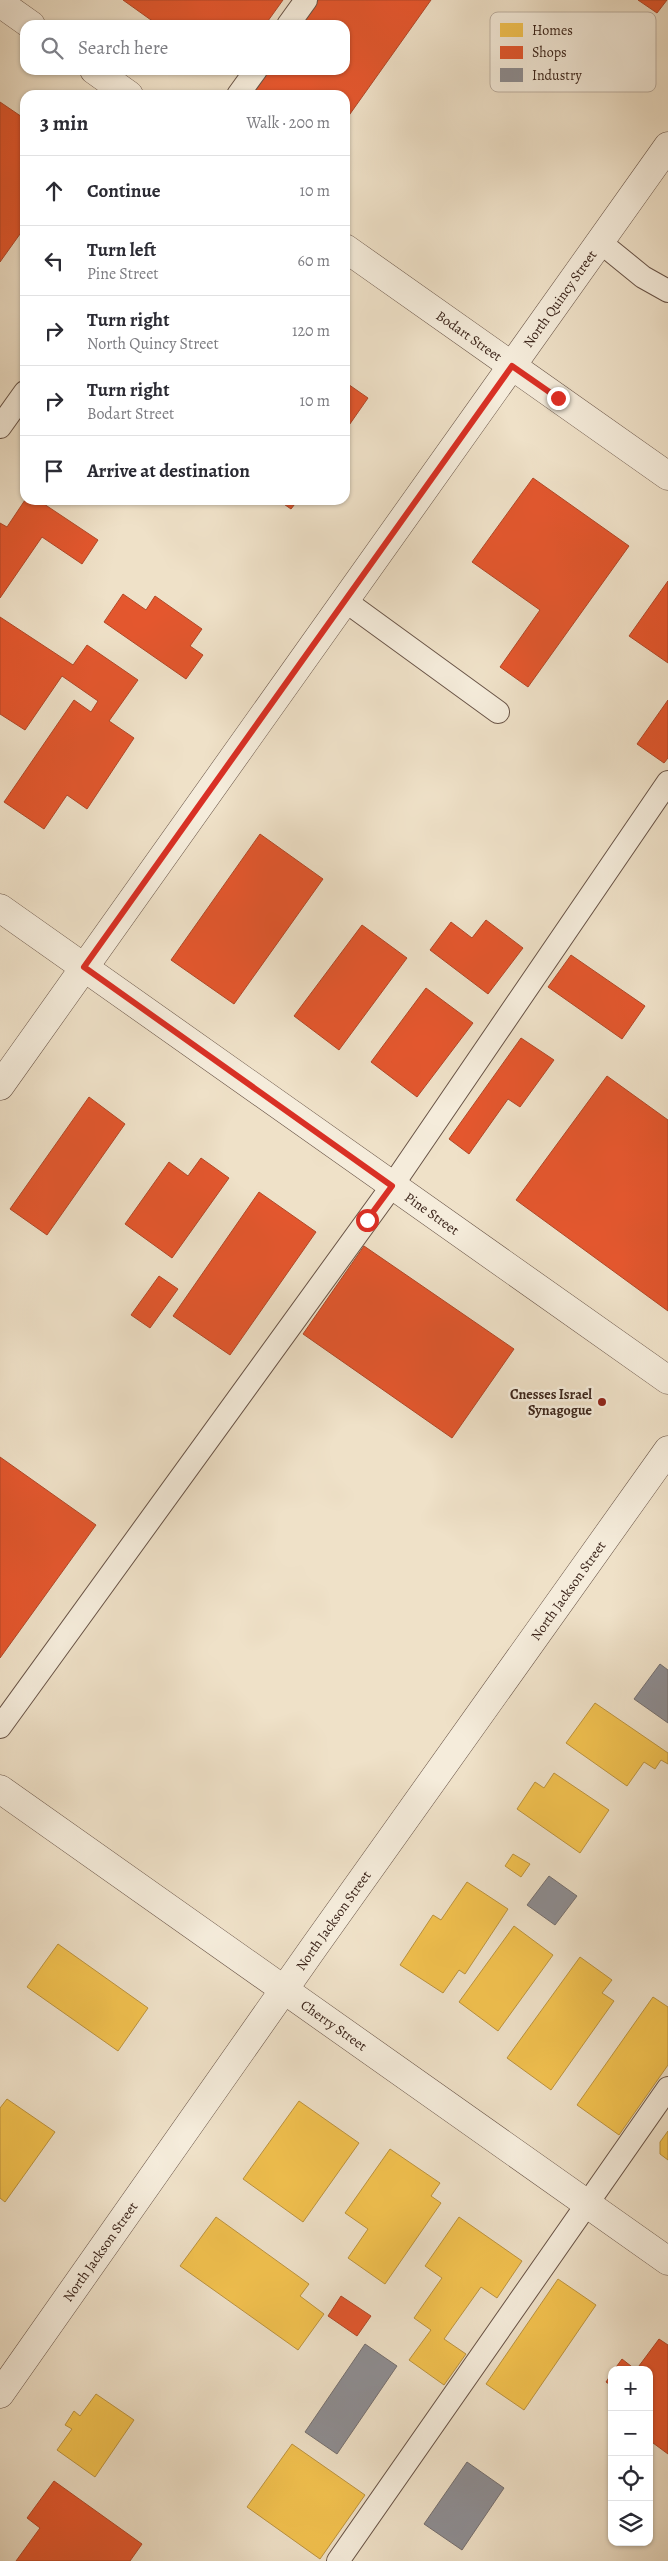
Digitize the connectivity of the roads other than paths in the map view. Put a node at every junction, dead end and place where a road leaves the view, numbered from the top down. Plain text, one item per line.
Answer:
1 (306, 0) edge
2 (0, 3) edge
3 (24, 20) edge
4 (292, 20) edge
5 (101, 75) edge
6 (252, 75) edge
7 (123, 90) edge
8 (242, 90) edge
9 (668, 146) edge
10 (600, 242) junction
11 (350, 252) edge
12 (668, 291) edge
13 (512, 366) junction
14 (20, 399) edge
15 (0, 427) edge
16 (668, 476) edge
17 (344, 600) junction
18 (498, 712) dead end
19 (668, 782) edge
20 (0, 908) edge
21 (84, 967) junction
22 (0, 1086) edge
23 (392, 1186) junction
24 (668, 1380) edge
25 (668, 1450) edge
26 (0, 1727) edge
27 (0, 1789) edge
28 (284, 1990) junction
29 (668, 2088) edge
30 (588, 2205) junction
31 (668, 2262) edge
32 (0, 2394) edge
33 (338, 2561) edge

1 - 4 lane
2 - 3 street
5 - 7 street
6 - 8 lane
9 - 10 street, North Quincy Street
10 - 12 lane
10 - 13 street, North Quincy Street
11 - 13 street, Bodart Street
13 - 16 street, Bodart Street
13 - 17 street, North Quincy Street
14 - 15 lane
17 - 18 lane
17 - 21 street, North Quincy Street
19 - 23 lane
20 - 21 street, Pine Street
21 - 22 street, North Quincy Street
21 - 23 street, Pine Street
23 - 24 street, Pine Street
23 - 26 lane
25 - 28 street, North Jackson Street
27 - 28 street, Cherry Street
28 - 30 street, Cherry Street
28 - 32 street, North Jackson Street
29 - 30 lane
30 - 31 street, Cherry Street
30 - 33 lane

